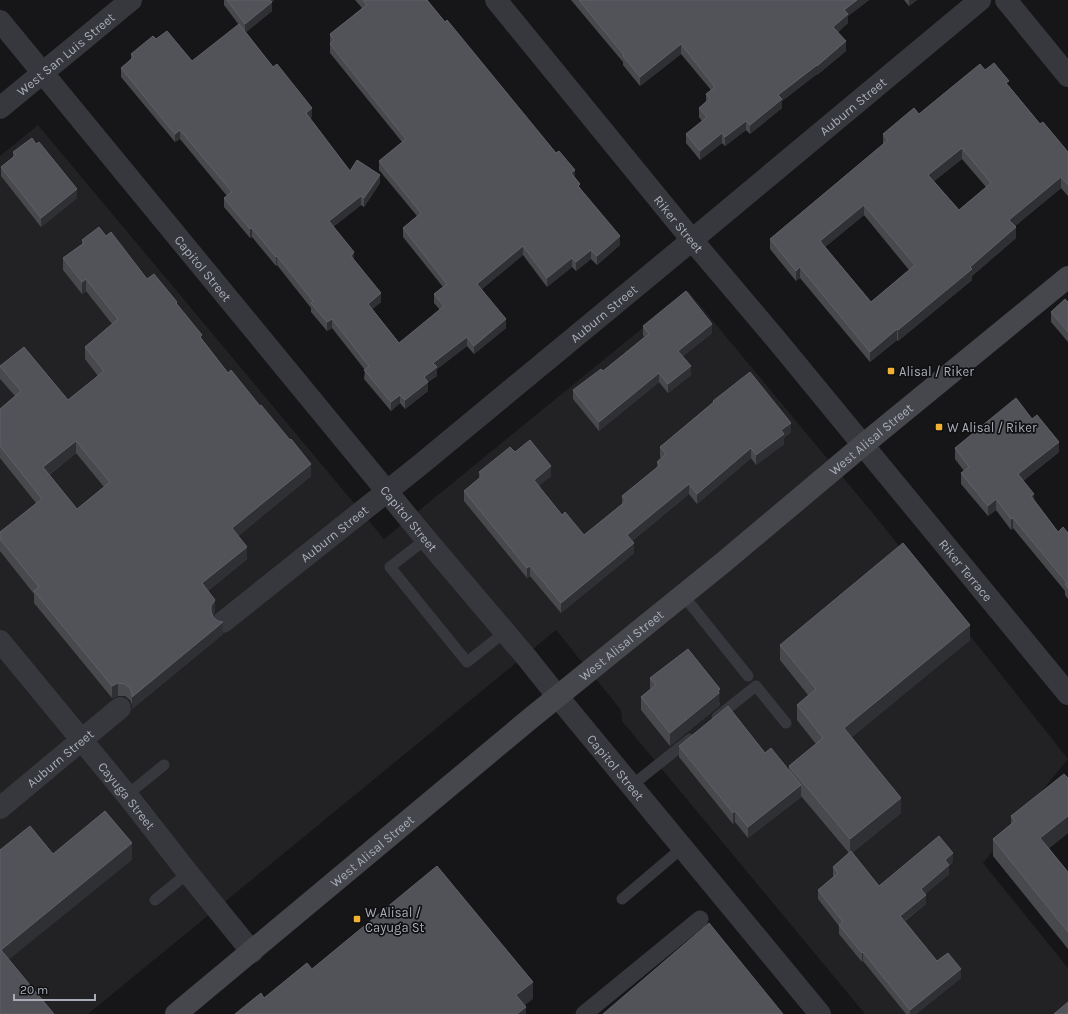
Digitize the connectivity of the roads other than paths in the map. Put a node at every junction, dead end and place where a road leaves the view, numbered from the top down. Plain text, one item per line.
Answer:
1 (131, 0) edge
2 (496, 0) edge
3 (980, 0) edge
4 (1006, 0) edge
5 (0, 21) edge
6 (42, 73) junction
7 (1068, 76) edge
8 (0, 108) edge
9 (692, 240) junction
10 (1068, 277) edge
11 (863, 445) junction
12 (387, 491) junction
13 (426, 539) junction
14 (683, 595) junction
15 (223, 622) edge
16 (505, 632) junction
17 (0, 641) edge
18 (748, 676) dead end
19 (1068, 694) edge
20 (558, 697) junction
21 (120, 708) dead end
22 (786, 723) dead end
23 (708, 724) edge
24 (696, 734) edge
25 (82, 740) junction
26 (164, 765) dead end
27 (631, 786) junction
28 (127, 795) junction
29 (0, 808) edge
30 (682, 848) junction
31 (183, 878) junction
32 (622, 898) dead end
33 (155, 900) dead end
34 (700, 919) dead end
35 (252, 952) junction
36 (176, 1014) edge
37 (584, 1014) edge
38 (820, 1014) edge

1 - 6 street, West San Luis Street
2 - 9 street, Riker Street
3 - 9 street, Auburn Street
4 - 7 street
5 - 6 street, Capitol Street
6 - 8 street, West San Luis Street
6 - 12 street, Capitol Street
9 - 11 street, Riker Street
9 - 12 street, Auburn Street
10 - 11 main road, West Alisal Street
11 - 14 main road, West Alisal Street
11 - 19 street, Riker Terrace
12 - 13 street, Capitol Street
12 - 15 street, Auburn Street
13 - 16 street, Capitol Street
13 - 16 lane
14 - 18 lane
14 - 20 main road, West Alisal Street
16 - 20 street, Capitol Street
17 - 25 street, Cayuga Street
20 - 27 street, Capitol Street
20 - 35 main road, West Alisal Street
21 - 25 street, Auburn Street
22 - 23 lane
24 - 27 lane
25 - 28 street, Cayuga Street
25 - 29 street, Auburn Street
26 - 28 lane
27 - 30 street, Capitol Street
28 - 31 street, Cayuga Street
30 - 32 lane
30 - 38 street, Capitol Street
31 - 33 lane
31 - 35 street, Cayuga Street
34 - 37 street
35 - 36 main road, West Alisal Street

